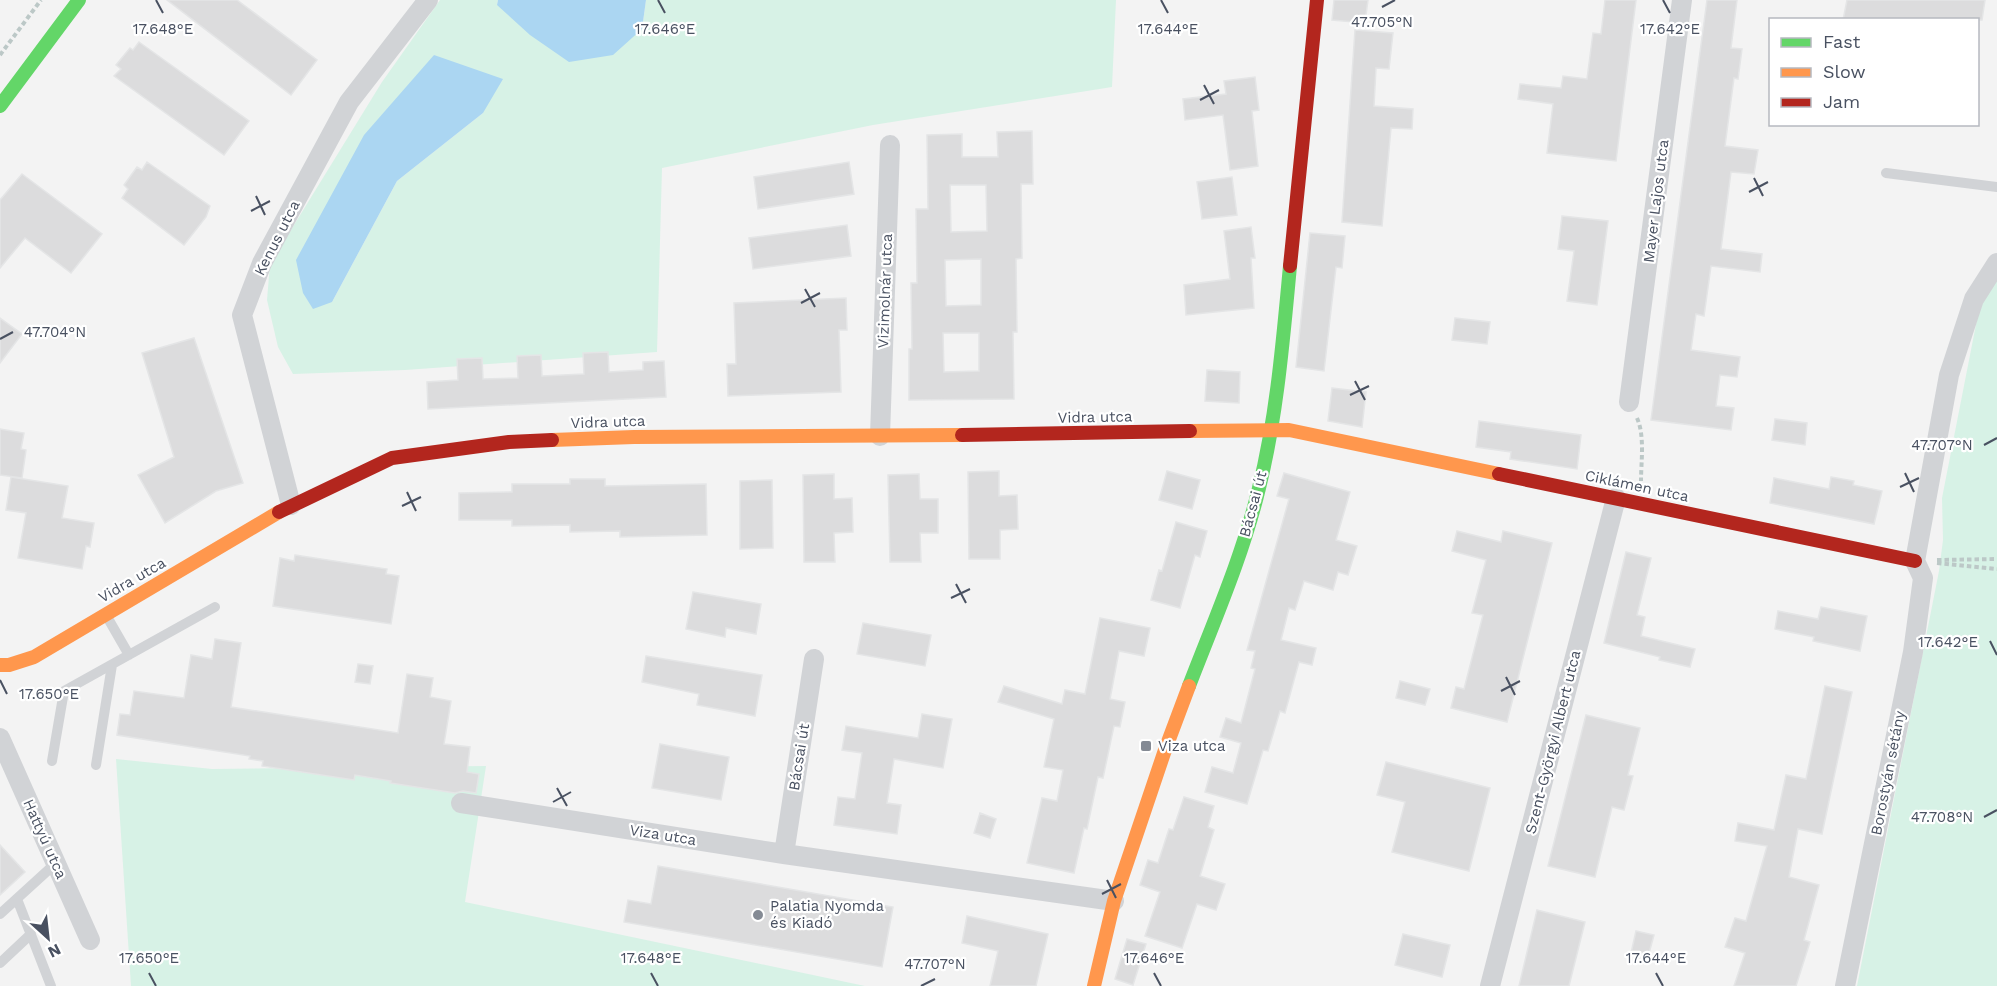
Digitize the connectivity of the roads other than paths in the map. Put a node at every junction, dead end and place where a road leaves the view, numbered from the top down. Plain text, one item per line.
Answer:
1 (80, 0) edge
2 (428, 0) edge
3 (1317, 0) edge
4 (1682, 0) edge
5 (0, 106) edge
6 (890, 145) dead end
7 (1886, 173) dead end
8 (1997, 187) edge
9 (1997, 263) edge
10 (1629, 402) road end
11 (1272, 429) junction
12 (880, 436) junction
13 (1616, 498) junction
14 (291, 506) junction
15 (1915, 561) junction
16 (215, 607) dead end
17 (106, 615) junction
18 (129, 655) junction
19 (814, 659) dead end
20 (0, 665) edge
21 (112, 665) junction
22 (0, 738) edge
23 (52, 761) dead end
24 (96, 765) dead end
25 (461, 803) dead end
26 (784, 854) junction
27 (56, 863) junction
28 (17, 899) junction
29 (1114, 901) junction
30 (0, 914) edge
31 (31, 934) junction
32 (90, 940) dead end
33 (0, 963) edge
34 (48, 985) edge
35 (1095, 986) edge
36 (1490, 986) edge
37 (1845, 986) edge

1 - 5 street
2 - 14 street, Kenus utca
3 - 11 street, Bácsai út
4 - 10 street, Mayer Lajos utca
6 - 12 street, Vizimolnár utca
7 - 8 lane
9 - 15 street
11 - 12 street, Vidra utca
11 - 13 street, Ciklámen utca
11 - 29 street, Bácsai út
12 - 14 street, Vidra utca
13 - 15 street, Ciklámen utca
13 - 36 street, Szent-Györgyi Albert utca
14 - 17 street, Vidra utca
15 - 37 street, Borostyán sétány
16 - 18 lane
17 - 18 lane
17 - 20 street, Vidra utca
18 - 21 lane
19 - 26 street, Bácsai út
21 - 23 lane
21 - 24 lane
22 - 27 street, Hattyú utca
25 - 26 street, Viza utca
26 - 29 street, Viza utca
27 - 28 lane
27 - 32 street, Hattyú utca
28 - 30 lane
28 - 31 lane
29 - 35 street, Bácsai út
31 - 33 lane
31 - 34 lane

